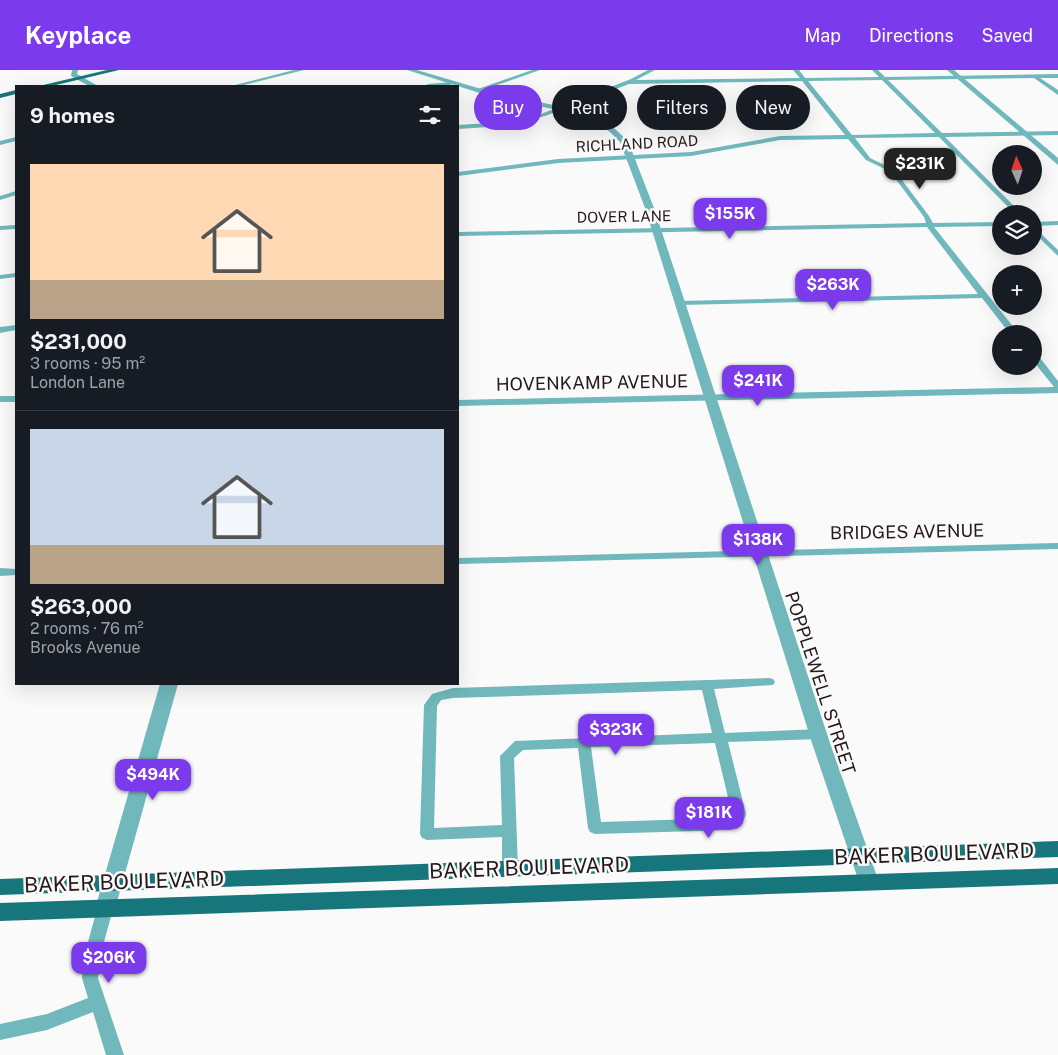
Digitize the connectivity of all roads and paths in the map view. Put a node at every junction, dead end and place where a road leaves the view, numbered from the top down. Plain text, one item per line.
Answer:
1 (75, 70) edge
2 (116, 70) edge
3 (301, 70) edge
4 (410, 70) edge
5 (537, 70) edge
6 (652, 70) edge
7 (796, 70) edge
8 (874, 70) edge
9 (950, 70) edge
10 (1026, 70) edge
11 (1034, 76) junction
12 (1058, 76) edge
13 (959, 77) junction
14 (78, 78) junction
15 (883, 78) junction
16 (804, 79) junction
17 (629, 82) junction
18 (451, 83) junction
19 (47, 85) edge
20 (92, 85) edge
21 (238, 85) edge
22 (436, 85) edge
23 (459, 85) edge
24 (459, 85) edge
25 (493, 85) edge
26 (622, 85) edge
27 (474, 89) edge
28 (15, 92) edge
29 (1058, 93) edge
30 (0, 96) edge
31 (552, 112) edge
32 (459, 127) edge
33 (613, 130) edge
34 (1058, 133) edge
35 (1025, 134) junction
36 (940, 136) junction
37 (850, 137) junction
38 (15, 139) edge
39 (0, 143) edge
40 (632, 158) junction
41 (1058, 162) edge
42 (459, 174) edge
43 (15, 193) edge
44 (0, 198) edge
45 (1010, 205) edge
46 (1058, 223) edge
47 (992, 224) edge
48 (1042, 224) edge
49 (930, 226) junction
50 (15, 227) edge
51 (0, 228) edge
52 (659, 231) junction
53 (459, 234) edge
54 (1042, 237) edge
55 (1058, 254) edge
56 (15, 275) edge
57 (0, 277) edge
58 (985, 296) junction
59 (680, 303) junction
60 (1009, 325) edge
61 (15, 328) edge
62 (0, 330) edge
63 (1042, 367) edge
64 (1058, 388) edge
65 (711, 396) junction
66 (0, 399) edge
67 (15, 399) edge
68 (459, 402) edge
69 (1058, 546) edge
70 (760, 553) junction
71 (459, 561) edge
72 (0, 572) edge
73 (15, 572) edge
74 (769, 682) dead end
75 (169, 685) edge
76 (707, 685) junction
77 (819, 734) junction
78 (720, 737) junction
79 (584, 743) junction
80 (508, 830) junction
81 (1058, 850) edge
82 (860, 857) junction
83 (510, 869) junction
84 (1058, 876) edge
85 (868, 882) junction
86 (112, 883) junction
87 (0, 887) edge
88 (105, 909) junction
89 (0, 912) edge
90 (98, 1002) junction
91 (0, 1032) edge
92 (115, 1055) edge

1 - 14 street
2 - 14 main road
3 - 21 street
4 - 18 street, POPPLEWELL STREET
5 - 25 street
6 - 17 street
7 - 16 street
8 - 15 street
9 - 13 street
10 - 11 street
11 - 12 street
11 - 13 street
11 - 29 street
13 - 15 street
13 - 35 street
14 - 19 main road
14 - 20 street
15 - 16 street
15 - 36 street
16 - 17 street
16 - 37 street
17 - 26 street
18 - 22 street
18 - 24 street, POPPLEWELL STREET
23 - 27 street, POPPLEWELL STREET
28 - 30 main road
31 - 32 street
33 - 40 street, POPPLEWELL STREET
34 - 35 street, RICHLAND ROAD
35 - 36 street, RICHLAND ROAD
35 - 41 street
36 - 37 street, RICHLAND ROAD
36 - 45 street
37 - 40 street, RICHLAND ROAD
37 - 49 street
38 - 39 street
40 - 42 street, RICHLAND ROAD
40 - 52 street, POPPLEWELL STREET
43 - 44 street
46 - 48 street
47 - 49 street, DOVER LANE
49 - 52 street, DOVER LANE
49 - 58 street
50 - 51 street
52 - 53 street, DOVER LANE
52 - 59 street, POPPLEWELL STREET
54 - 55 street
56 - 57 street
58 - 59 street
58 - 60 street
59 - 65 street, POPPLEWELL STREET
61 - 62 street
63 - 64 street
64 - 65 street, HOVENKAMP AVENUE
65 - 68 street, HOVENKAMP AVENUE
65 - 70 street, POPPLEWELL STREET
66 - 67 street
69 - 70 street, BRIDGES AVENUE
70 - 71 street, BRIDGES AVENUE
70 - 77 street, POPPLEWELL STREET
72 - 73 street
74 - 76 street
75 - 86 street
76 - 78 street
76 - 80 street
77 - 78 street
77 - 82 street, POPPLEWELL STREET
78 - 79 street
78 - 79 street
79 - 80 street
80 - 83 street
81 - 82 main road, BAKER BOULEVARD
82 - 83 main road, BAKER BOULEVARD
82 - 85 street, POPPLEWELL STREET
83 - 86 main road, BAKER BOULEVARD
84 - 85 main road, BAKER BOULEVARD
85 - 88 main road, BAKER BOULEVARD
86 - 87 main road, BAKER BOULEVARD
86 - 88 street
88 - 89 main road, BAKER BOULEVARD
88 - 90 street
90 - 91 street
90 - 92 street

